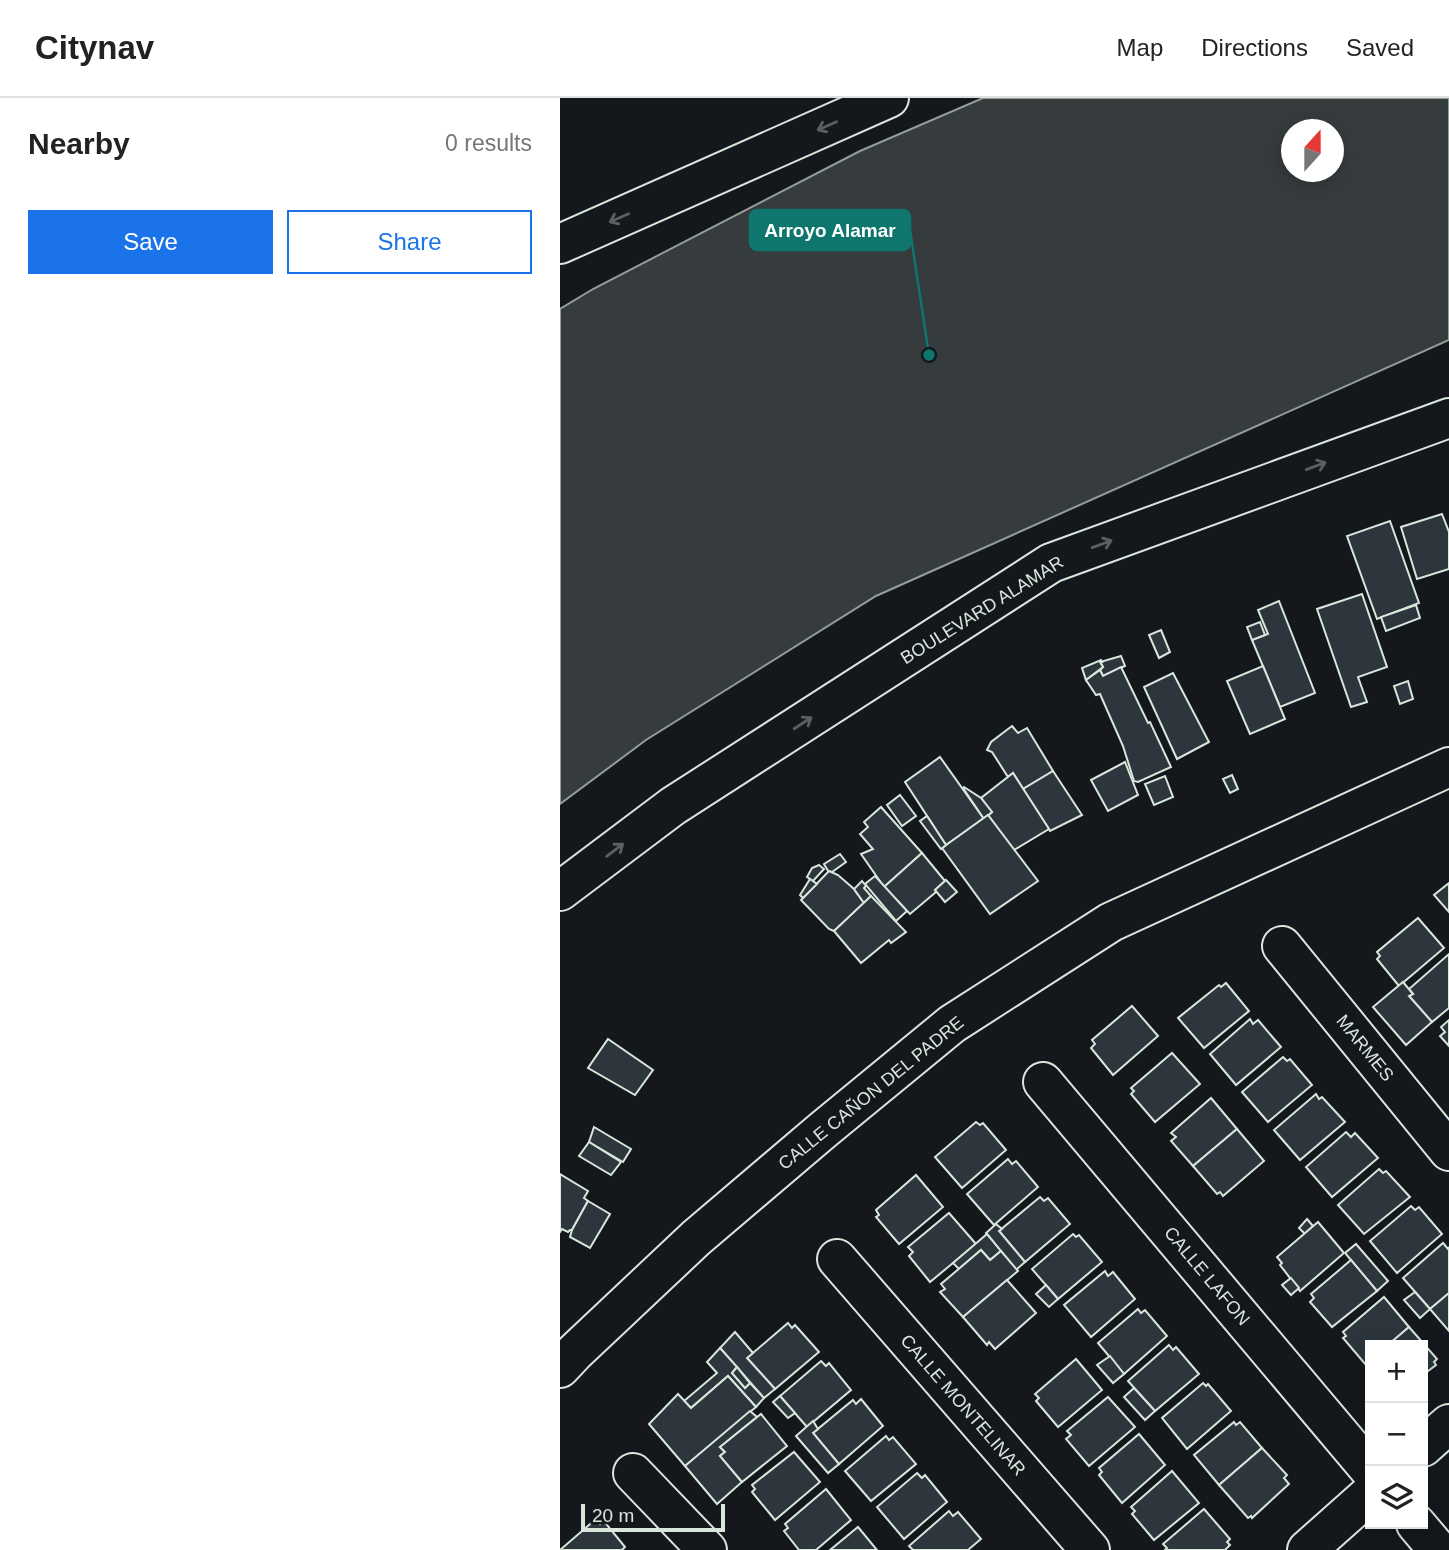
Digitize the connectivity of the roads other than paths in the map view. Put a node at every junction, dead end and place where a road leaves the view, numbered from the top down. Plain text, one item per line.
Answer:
1 (889, 98) edge
2 (560, 244) edge
3 (1449, 418) edge
4 (1449, 767) edge
5 (560, 891) edge
6 (1282, 946) dead end
7 (1044, 1082) dead end
8 (1449, 1151) edge
9 (837, 1259) dead end
10 (560, 1368) edge
11 (1449, 1424) edge
12 (1428, 1443) edge
13 (1367, 1466) edge
14 (633, 1473) dead end
15 (1365, 1498) edge
16 (1420, 1529) edge
17 (707, 1550) edge
18 (1090, 1550) edge
19 (1307, 1550) edge
20 (1438, 1550) edge

1 -> 2 main road
5 -> 3 main road, BOULEVARD ALAMAR
4 - 10 main road, CALLE CAÑON DEL PADRE
6 - 8 main road, MARMES
7 - 13 main road, CALLE LAFON
9 - 18 main road, CALLE MONTELINAR
11 - 12 main road
14 - 17 main road
15 - 19 main road
16 - 20 main road

